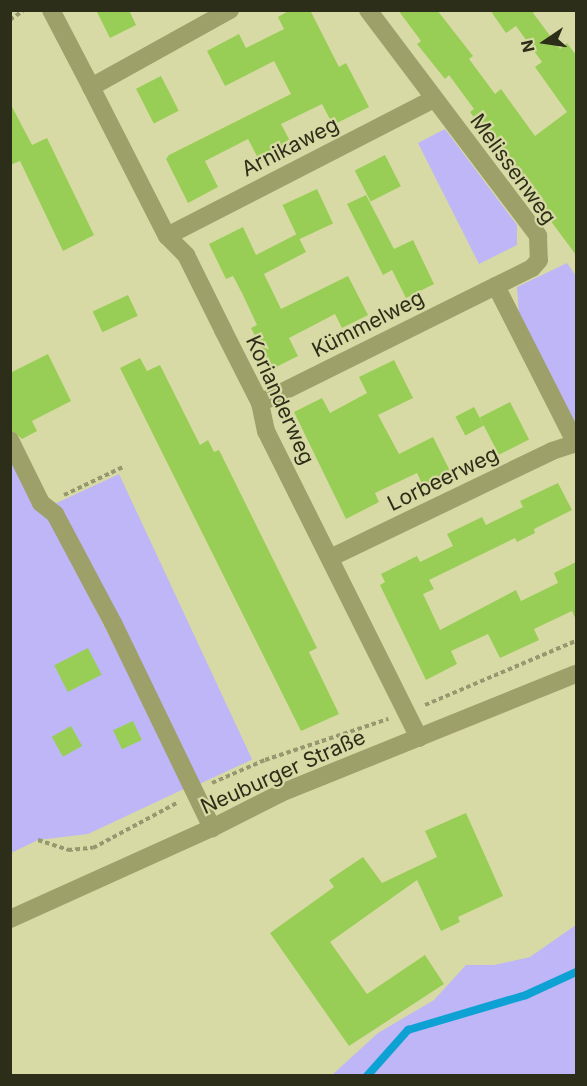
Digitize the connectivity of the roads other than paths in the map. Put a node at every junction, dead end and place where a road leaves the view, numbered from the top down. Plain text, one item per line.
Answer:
1 (51, 10) edge
2 (230, 10) edge
3 (368, 10) edge
4 (91, 87) junction
5 (434, 99) junction
6 (167, 236) junction
7 (496, 286) junction
8 (260, 403) junction
9 (10, 440) edge
10 (576, 444) edge
11 (330, 558) junction
12 (576, 674) edge
13 (419, 738) junction
14 (212, 828) junction
15 (10, 919) edge

1 - 4 street, Korianderweg
2 - 4 street
3 - 5 street, Melissenweg
4 - 6 street, Korianderweg
5 - 6 street, Arnikaweg
5 - 7 street, Melissenweg
6 - 8 street, Korianderweg
7 - 8 street, Kümmelweg
7 - 10 street
8 - 11 street, Korianderweg
9 - 14 street
10 - 11 street, Lorbeerweg
11 - 13 street, Korianderweg
12 - 13 street, Neuburger Straße
13 - 14 street, Neuburger Straße
14 - 15 street, Neuburger Straße

